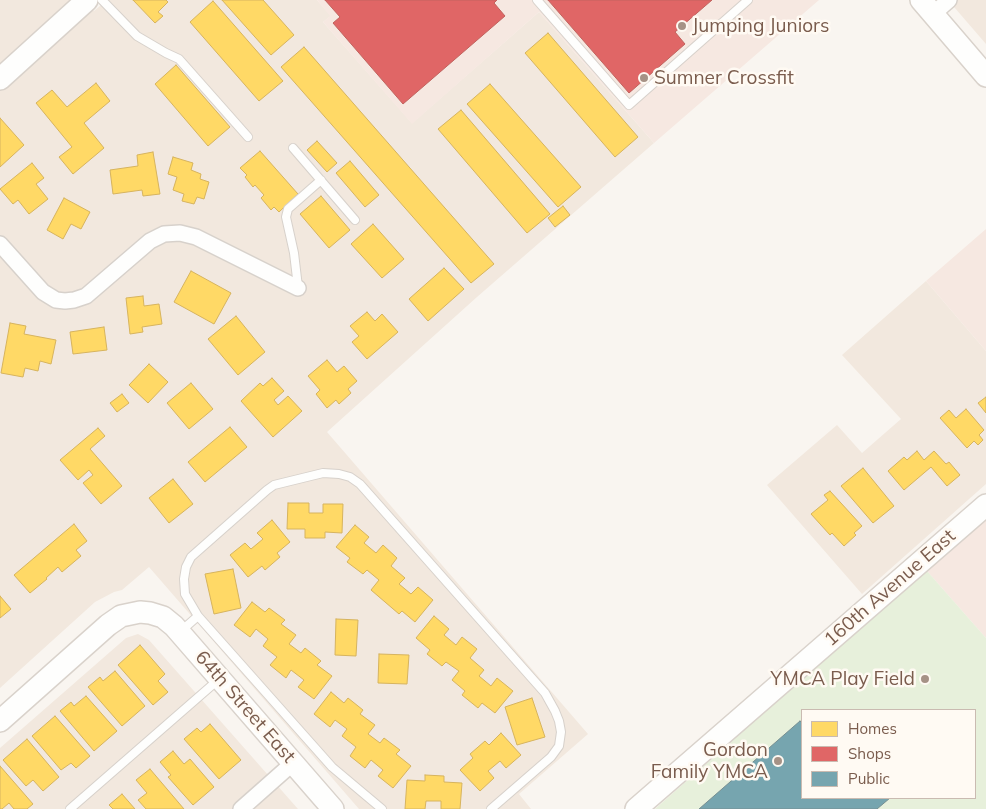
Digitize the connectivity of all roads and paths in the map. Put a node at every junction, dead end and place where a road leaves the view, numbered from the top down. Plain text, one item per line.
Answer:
1 (87, 0) edge
2 (102, 0) edge
3 (537, 0) edge
4 (748, 0) edge
5 (949, 0) edge
6 (927, 7) edge
7 (986, 76) edge
8 (0, 79) edge
9 (248, 136) dead end
10 (292, 148) dead end
11 (321, 180) junction
12 (355, 220) dead end
13 (0, 244) edge
14 (298, 288) joint
15 (986, 505) edge
16 (198, 616) junction
17 (180, 633) junction
18 (220, 679) junction
19 (0, 721) edge
20 (293, 763) junction
21 (70, 809) edge
22 (241, 809) edge
23 (333, 809) edge
24 (382, 809) edge
25 (491, 809) edge
26 (636, 809) edge

1 - 8 street
2 - 9 lane
3 - 4 lane
5 - 6 street
6 - 7 street
10 - 11 lane
11 - 12 lane
11 - 14 lane
13 - 14 street
15 - 26 street, 160th Avenue East
16 - 17 lane
16 - 24 lane
16 - 25 lane
17 - 18 street, 64th Street East
17 - 19 street, 64th Street East
18 - 20 street, 64th Street East
18 - 21 lane
20 - 22 street
20 - 23 street, 64th Street East

